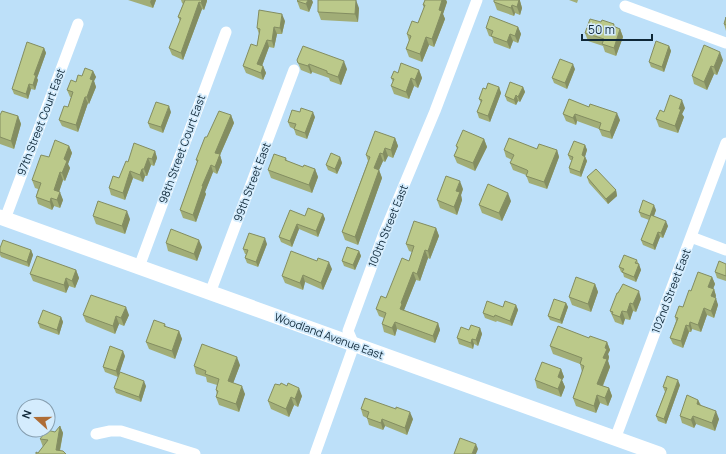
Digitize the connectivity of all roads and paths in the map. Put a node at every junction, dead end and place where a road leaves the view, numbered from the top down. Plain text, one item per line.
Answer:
1 (477, 0) edge
2 (625, 6) dead end
3 (78, 24) dead end
4 (226, 32) dead end
5 (726, 43) edge
6 (294, 70) dead end
7 (726, 142) edge
8 (2, 218) edge
9 (691, 237) junction
10 (726, 250) edge
11 (139, 267) junction
12 (210, 293) junction
13 (354, 345) junction
14 (96, 434) dead end
15 (615, 439) junction
16 (194, 454) edge
17 (315, 454) edge
18 (659, 454) edge

1 - 13 street, 100th Street East
2 - 5 street
3 - 8 street, 97th Street Court East
4 - 11 street, 98th Street Court East
6 - 12 street, 99th Street East
7 - 9 street, 102nd Street East
8 - 11 street, Woodland Avenue East
9 - 10 street
9 - 15 street, 102nd Street East
11 - 12 street, Woodland Avenue East
12 - 13 street, Woodland Avenue East
13 - 15 street, Woodland Avenue East
13 - 17 street
14 - 16 street
15 - 18 street, Woodland Avenue East

